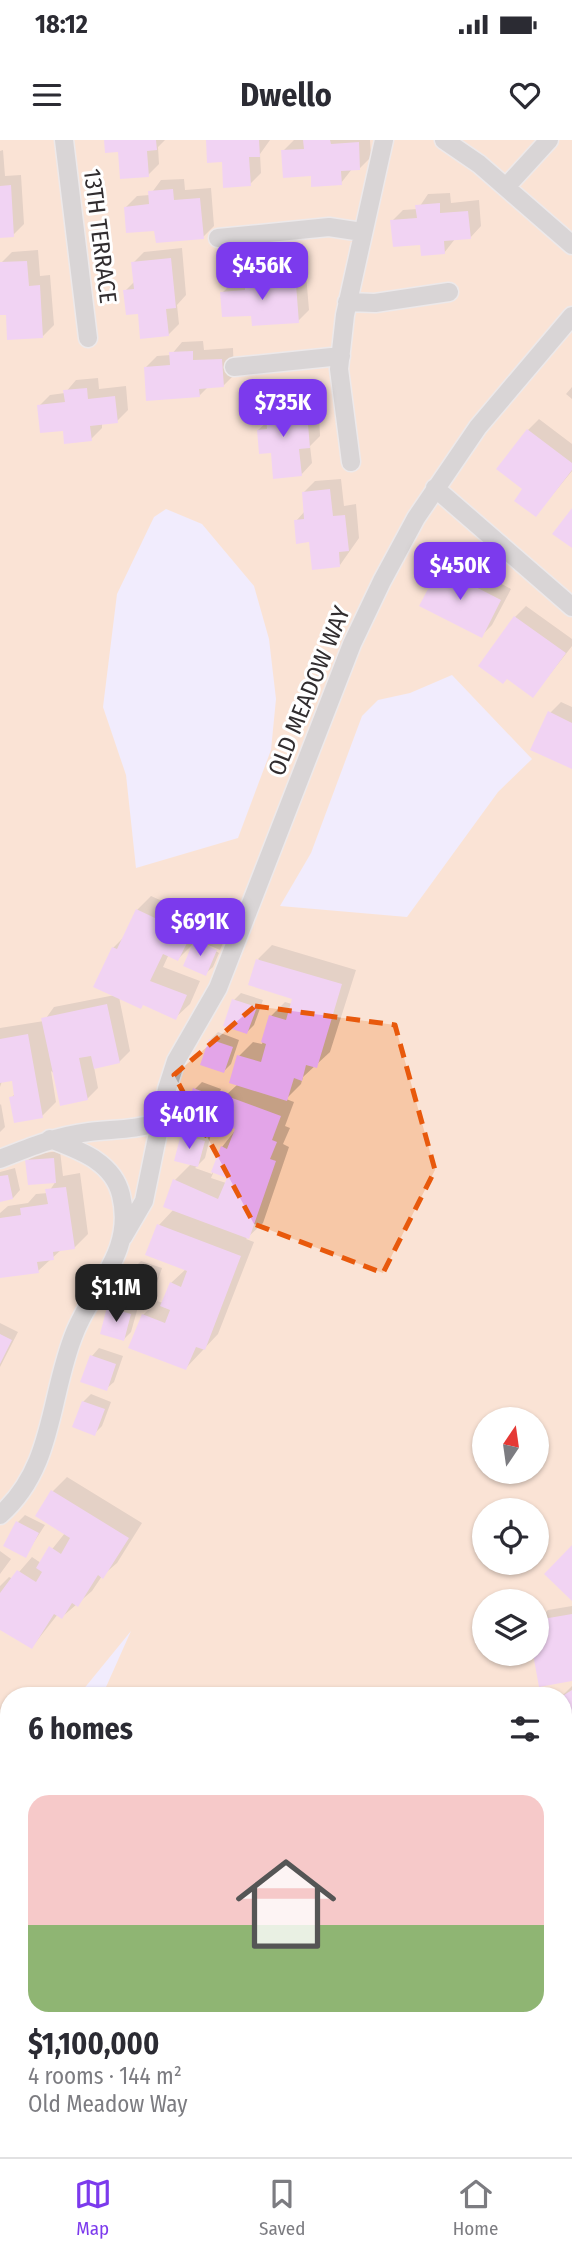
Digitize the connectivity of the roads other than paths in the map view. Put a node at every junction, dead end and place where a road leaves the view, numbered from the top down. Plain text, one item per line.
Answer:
1 (64, 140) edge
2 (384, 140) edge
3 (444, 140) edge
4 (549, 140) edge
5 (535, 147) edge
6 (506, 187) junction
7 (362, 232) junction
8 (218, 238) dead end
9 (572, 245) edge
10 (449, 292) dead end
11 (347, 302) junction
12 (572, 316) edge
13 (88, 338) dead end
14 (341, 356) junction
15 (234, 367) dead end
16 (351, 462) dead end
17 (435, 488) junction
18 (572, 607) edge
19 (159, 1122) junction
20 (50, 1139) junction
21 (0, 1159) edge
22 (122, 1237) junction
23 (0, 1515) edge

1 - 13 street, 13TH TERRACE
2 - 7 street
3 - 6 street
4 - 5 street
5 - 6 street
6 - 9 street
7 - 8 street
7 - 11 street
10 - 11 street
11 - 14 street
12 - 17 street, OLD MEADOW WAY
14 - 15 street
14 - 16 street
17 - 18 street
17 - 19 street, OLD MEADOW WAY
19 - 20 street
19 - 22 street, OLD MEADOW WAY
20 - 21 street
20 - 22 street, OLD MEADOW WAY
22 - 23 street, OLD MEADOW WAY

